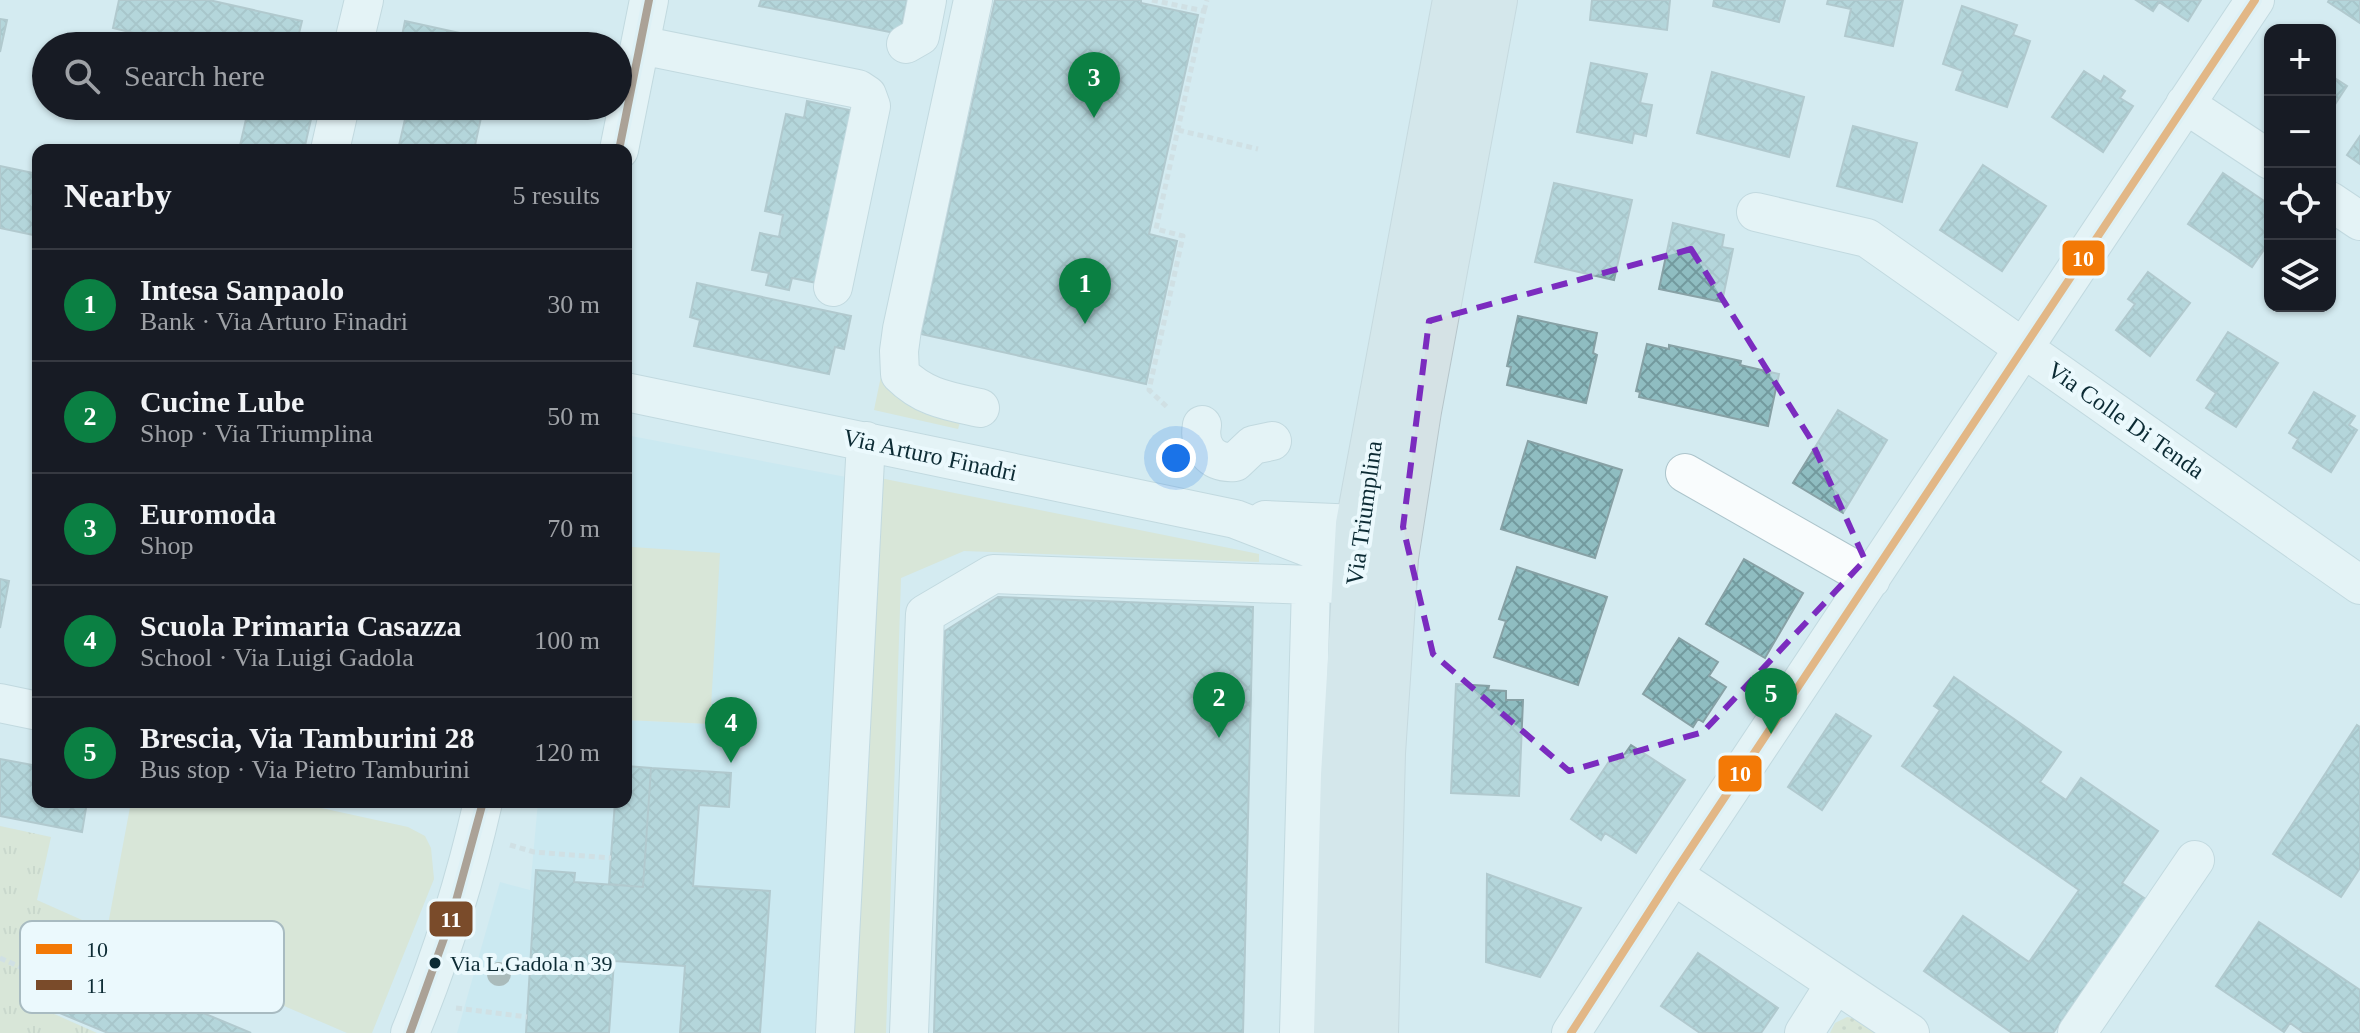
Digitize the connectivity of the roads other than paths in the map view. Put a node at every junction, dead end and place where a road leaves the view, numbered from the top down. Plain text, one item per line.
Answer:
1 (927, 0) edge
2 (973, 0) edge
3 (1455, 0) edge
4 (1495, 0) edge
5 (2255, 0) edge
6 (643, 1) edge
7 (363, 4) edge
8 (356, 32) edge
9 (906, 44) dead end
10 (640, 45) junction
11 (632, 85) edge
12 (2185, 104) junction
13 (337, 120) edge
14 (625, 120) edge
15 (331, 144) edge
16 (620, 144) edge
17 (2264, 156) edge
18 (2336, 205) edge
19 (1756, 212) dead end
20 (2360, 221) edge
21 (833, 287) dead end
22 (2023, 348) junction
23 (632, 393) edge
24 (980, 408) dead end
25 (866, 441) junction
26 (1272, 441) dead end
27 (1685, 473) dead end
28 (1223, 516) junction
29 (1344, 564) junction
30 (1871, 579) junction
31 (2360, 585) edge
32 (0, 703) edge
33 (32, 710) edge
34 (474, 808) edge
35 (2195, 860) dead end
36 (1673, 875) junction
37 (1835, 984) junction
38 (410, 1033) edge
39 (835, 1033) edge
40 (909, 1033) edge
41 (1299, 1033) edge
42 (1336, 1033) edge
43 (1376, 1033) edge
44 (1571, 1033) edge
45 (1804, 1033) edge
46 (1910, 1033) edge
47 (2077, 1033) edge

1 - 9 street
2 - 24 street
3 - 29 main road, Via Triumplina
4 - 43 main road, Via Triumplina
5 - 12 street
6 - 10 street
7 - 8 street
10 - 11 street
10 - 21 street
12 - 17 street
12 - 22 street
13 - 15 street
14 - 16 street
18 - 20 street
19 - 22 street, Via Colle Di Tenda
22 - 30 street
22 - 31 street, Via Colle Di Tenda
23 - 25 street, Via Arturo Finadri
25 - 28 street, Via Arturo Finadri
25 - 39 street
26 - 28 street
27 - 30 street
28 - 29 street, Via Arturo Finadri
29 - 40 street
29 - 41 street
29 - 42 main road, Via Triumplina
30 - 36 street
32 - 33 street
34 - 38 street
35 - 47 street
36 - 37 street
36 - 44 street
37 - 45 street
37 - 46 street

